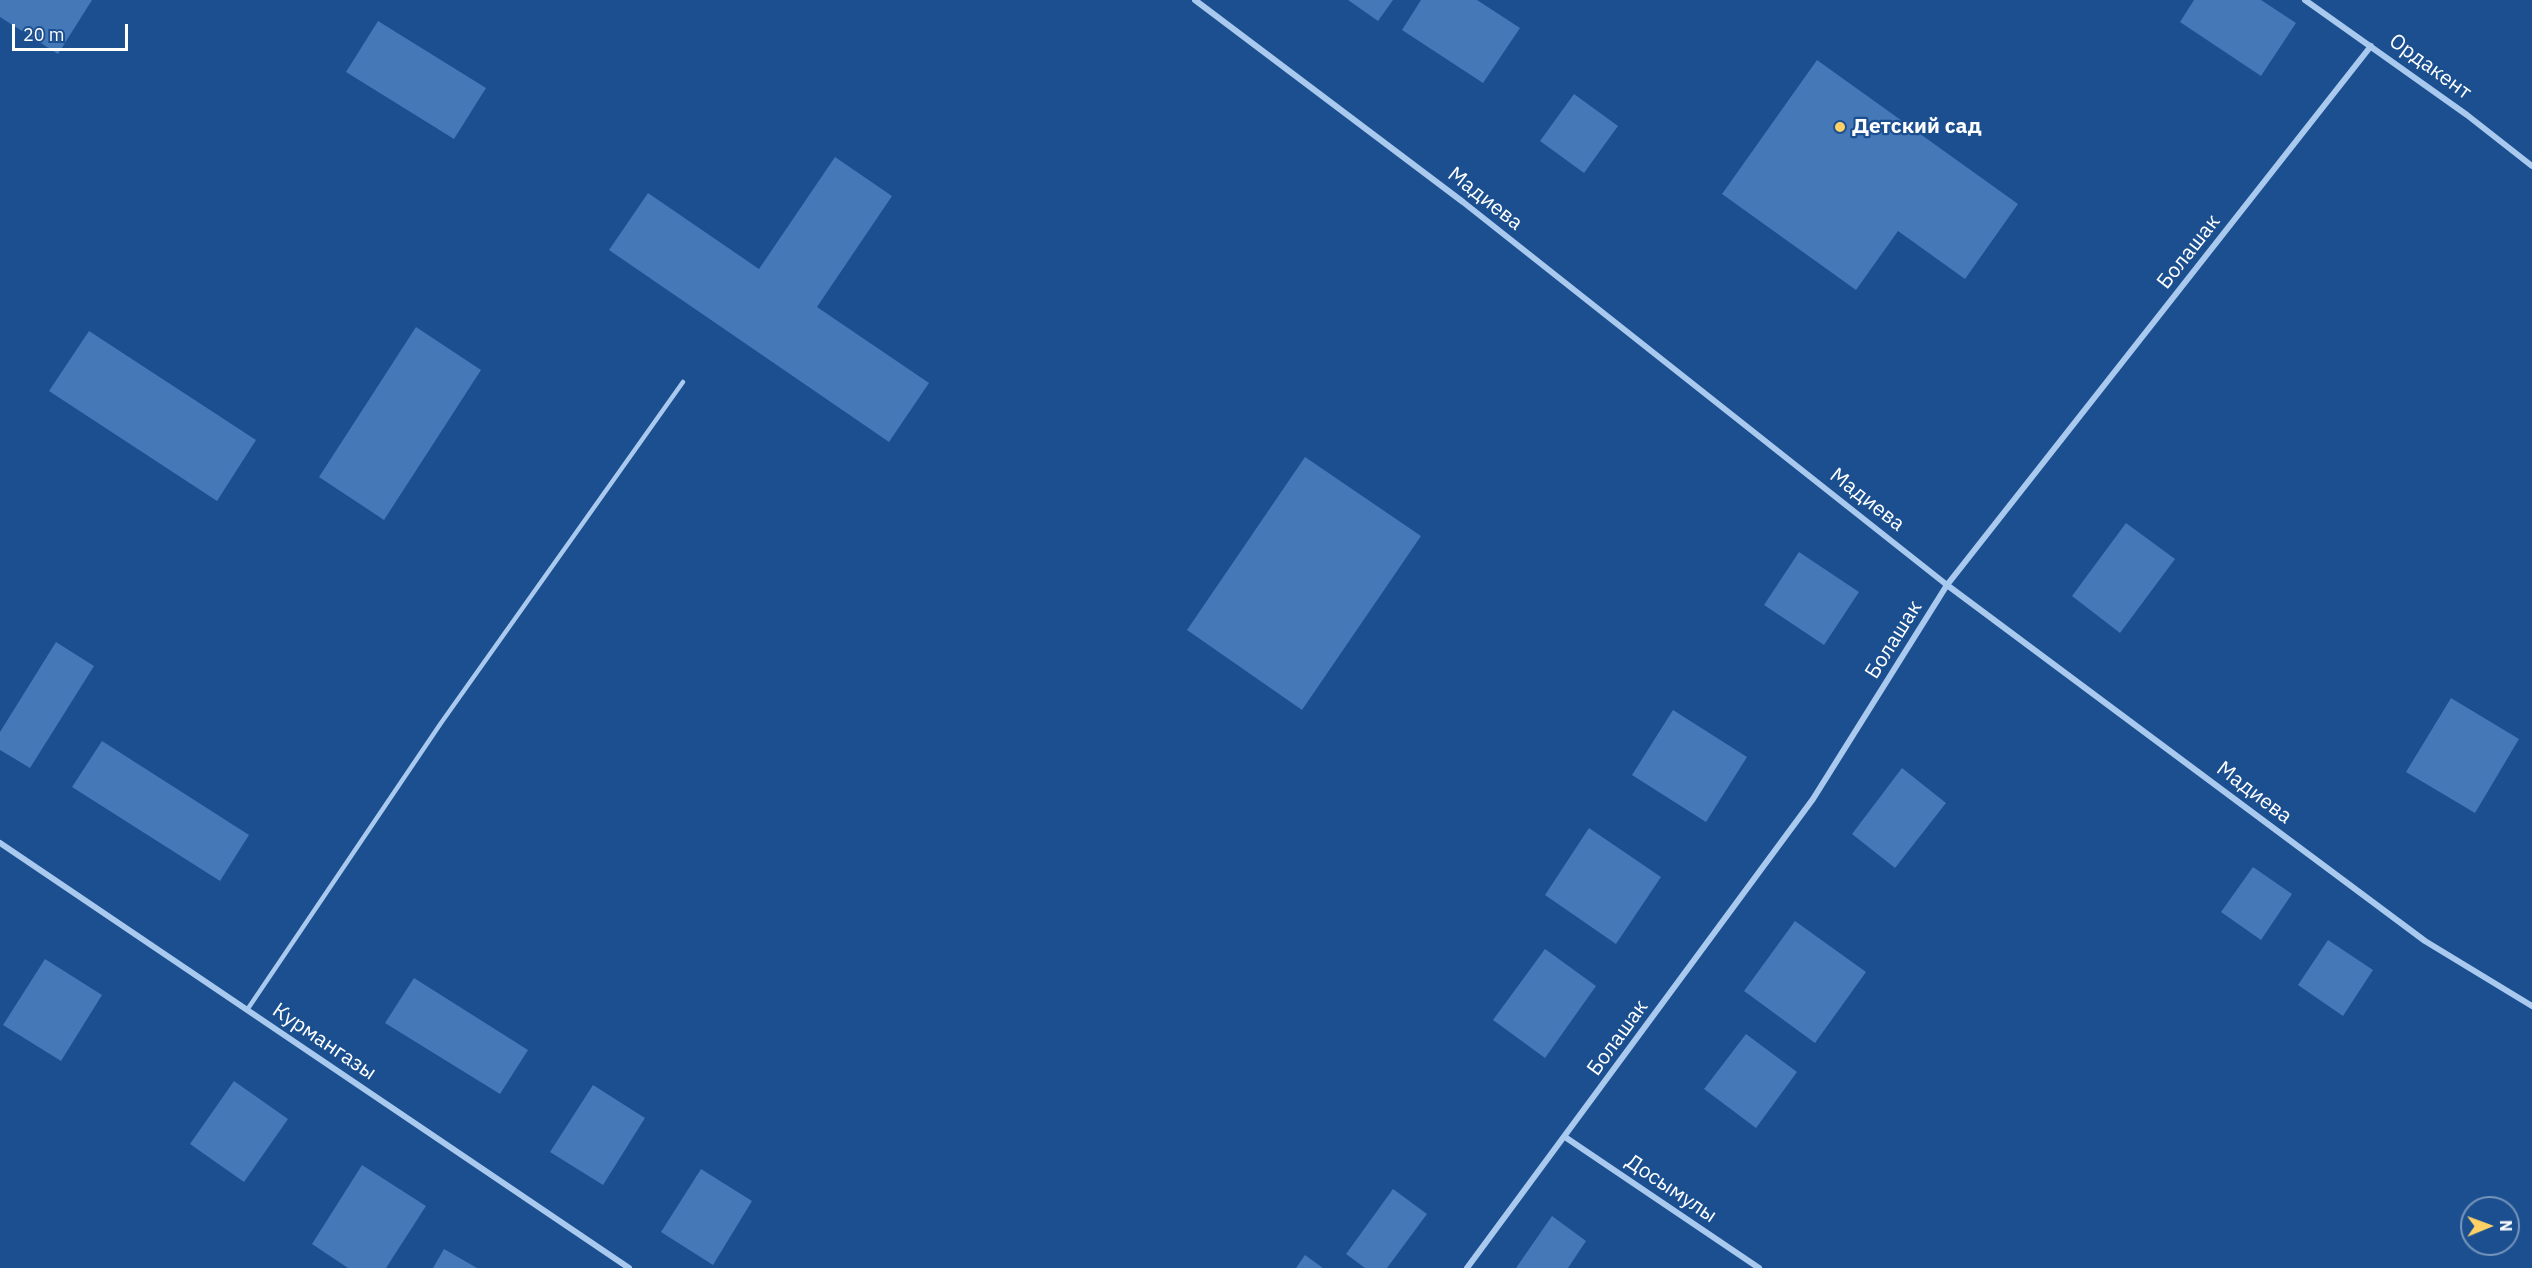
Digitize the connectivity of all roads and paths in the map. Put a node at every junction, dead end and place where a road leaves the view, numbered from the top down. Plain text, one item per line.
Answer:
1 (1195, 0) edge
2 (2305, 0) edge
3 (2372, 46) junction
4 (2532, 166) edge
5 (682, 382) dead end
6 (1947, 585) junction
7 (0, 843) edge
8 (2532, 1006) edge
9 (247, 1010) junction
10 (1565, 1137) junction
11 (629, 1268) edge
12 (1467, 1268) edge
13 (1759, 1268) edge

1 - 6 street, Мадиева
2 - 3 street, Ордакент
3 - 4 street, Ордакент
3 - 6 street, Болашак
5 - 9 lane
6 - 8 street, Мадиева
6 - 10 street, Болашак
7 - 9 street, Курмангазы
9 - 11 street, Курмангазы
10 - 12 street, Болашак
10 - 13 street, Досымулы

